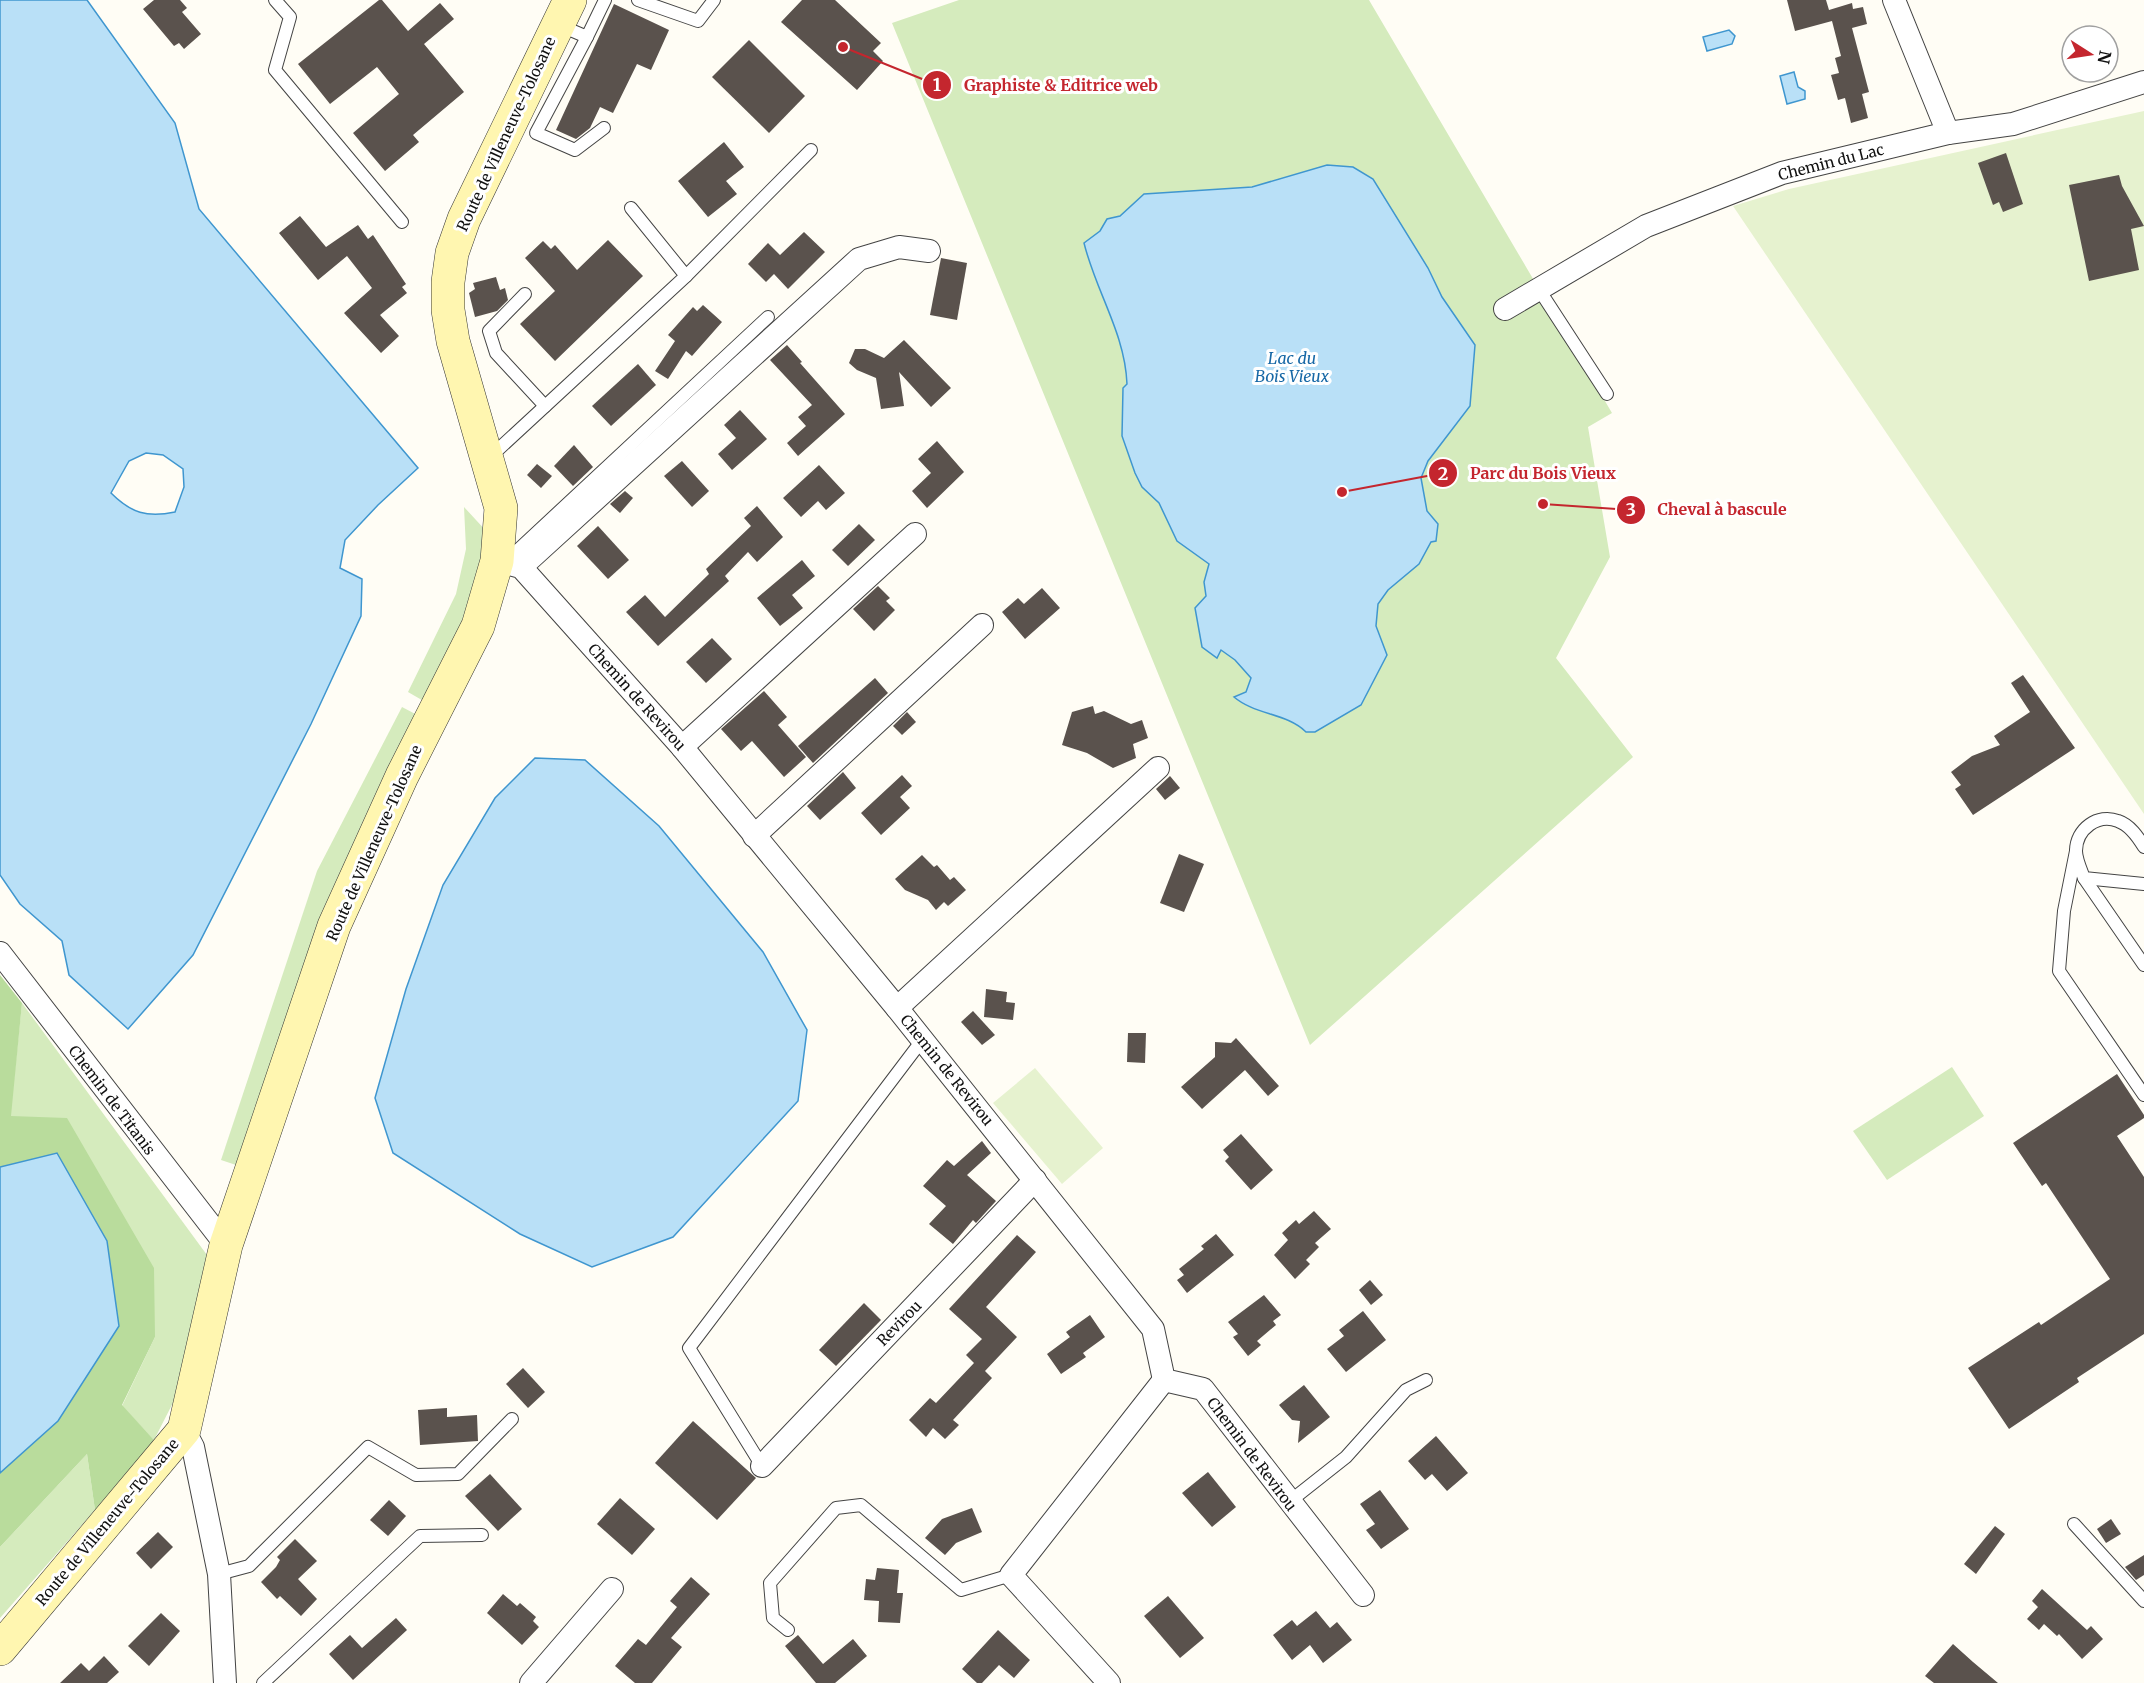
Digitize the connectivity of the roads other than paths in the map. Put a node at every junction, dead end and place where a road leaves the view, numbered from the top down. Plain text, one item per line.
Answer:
1 (275, 0) edge
2 (605, 0) edge
3 (638, 0) edge
4 (714, 0) edge
5 (1894, 0) edge
6 (572, 20) edge
7 (2144, 82) edge
8 (604, 128) dead end
9 (1948, 133) junction
10 (811, 150) dead end
11 (631, 208) dead end
12 (402, 222) dead end
13 (929, 251) dead end
14 (686, 276) junction
15 (1540, 291) junction
16 (525, 294) dead end
17 (1505, 309) dead end
18 (768, 317) dead end
19 (1607, 394) dead end
20 (545, 406) junction
21 (487, 460) junction
22 (915, 534) dead end
23 (508, 564) junction
24 (982, 625) dead end
25 (682, 747) junction
26 (1158, 768) dead end
27 (754, 836) junction
28 (2144, 847) edge
29 (2076, 850) junction
30 (2084, 878) junction
31 (2144, 884) edge
32 (0, 953) edge
33 (2144, 965) edge
34 (897, 1008) junction
35 (923, 1039) junction
36 (2144, 1095) edge
37 (1035, 1180) junction
38 (226, 1245) junction
39 (1164, 1380) junction
40 (1426, 1380) dead end
41 (512, 1419) dead end
42 (184, 1430) junction
43 (762, 1466) joint
44 (1289, 1502) junction
45 (2074, 1524) dead end
46 (482, 1535) dead end
47 (219, 1574) junction
48 (1011, 1575) junction
49 (612, 1590) dead end
50 (1364, 1595) dead end
51 (2144, 1600) edge
52 (788, 1630) dead end
53 (0, 1649) edge
54 (225, 1683) edge
55 (263, 1683) edge
56 (531, 1683) edge
57 (1109, 1683) edge

1 - 12 lane
2 - 6 lane
3 - 4 lane
5 - 9 street
6 - 8 lane
6 - 21 street, Route de Villeneuve-Tolosane
7 - 9 street, Chemin du Lac
9 - 15 street, Chemin du Lac
10 - 14 lane
11 - 14 lane
13 - 23 street
14 - 20 lane
15 - 17 street, Chemin du Lac
15 - 19 lane
16 - 20 lane
18 - 23 lane
20 - 21 lane
21 - 23 street, Route de Villeneuve-Tolosane
22 - 25 street
23 - 25 street, Chemin de Revirou
23 - 38 street, Route de Villeneuve-Tolosane
24 - 27 street
25 - 27 street, Chemin de Revirou
26 - 34 street
27 - 34 street, Chemin de Revirou
28 - 29 lane
29 - 30 lane
29 - 36 lane
30 - 31 lane
30 - 33 lane
32 - 38 street, Chemin de Titanis
34 - 35 street, Chemin de Revirou
35 - 37 street, Chemin de Revirou
35 - 43 lane
37 - 39 street, Chemin de Revirou
37 - 43 street, Revirou
38 - 42 street, Route de Villeneuve-Tolosane
39 - 44 street, Chemin de Revirou
39 - 48 street
40 - 44 lane
41 - 47 lane
42 - 47 street
42 - 53 street, Route de Villeneuve-Tolosane
44 - 50 street, Chemin de Revirou
45 - 51 lane
46 - 55 lane
47 - 54 street
48 - 52 lane
48 - 57 street
49 - 56 street

